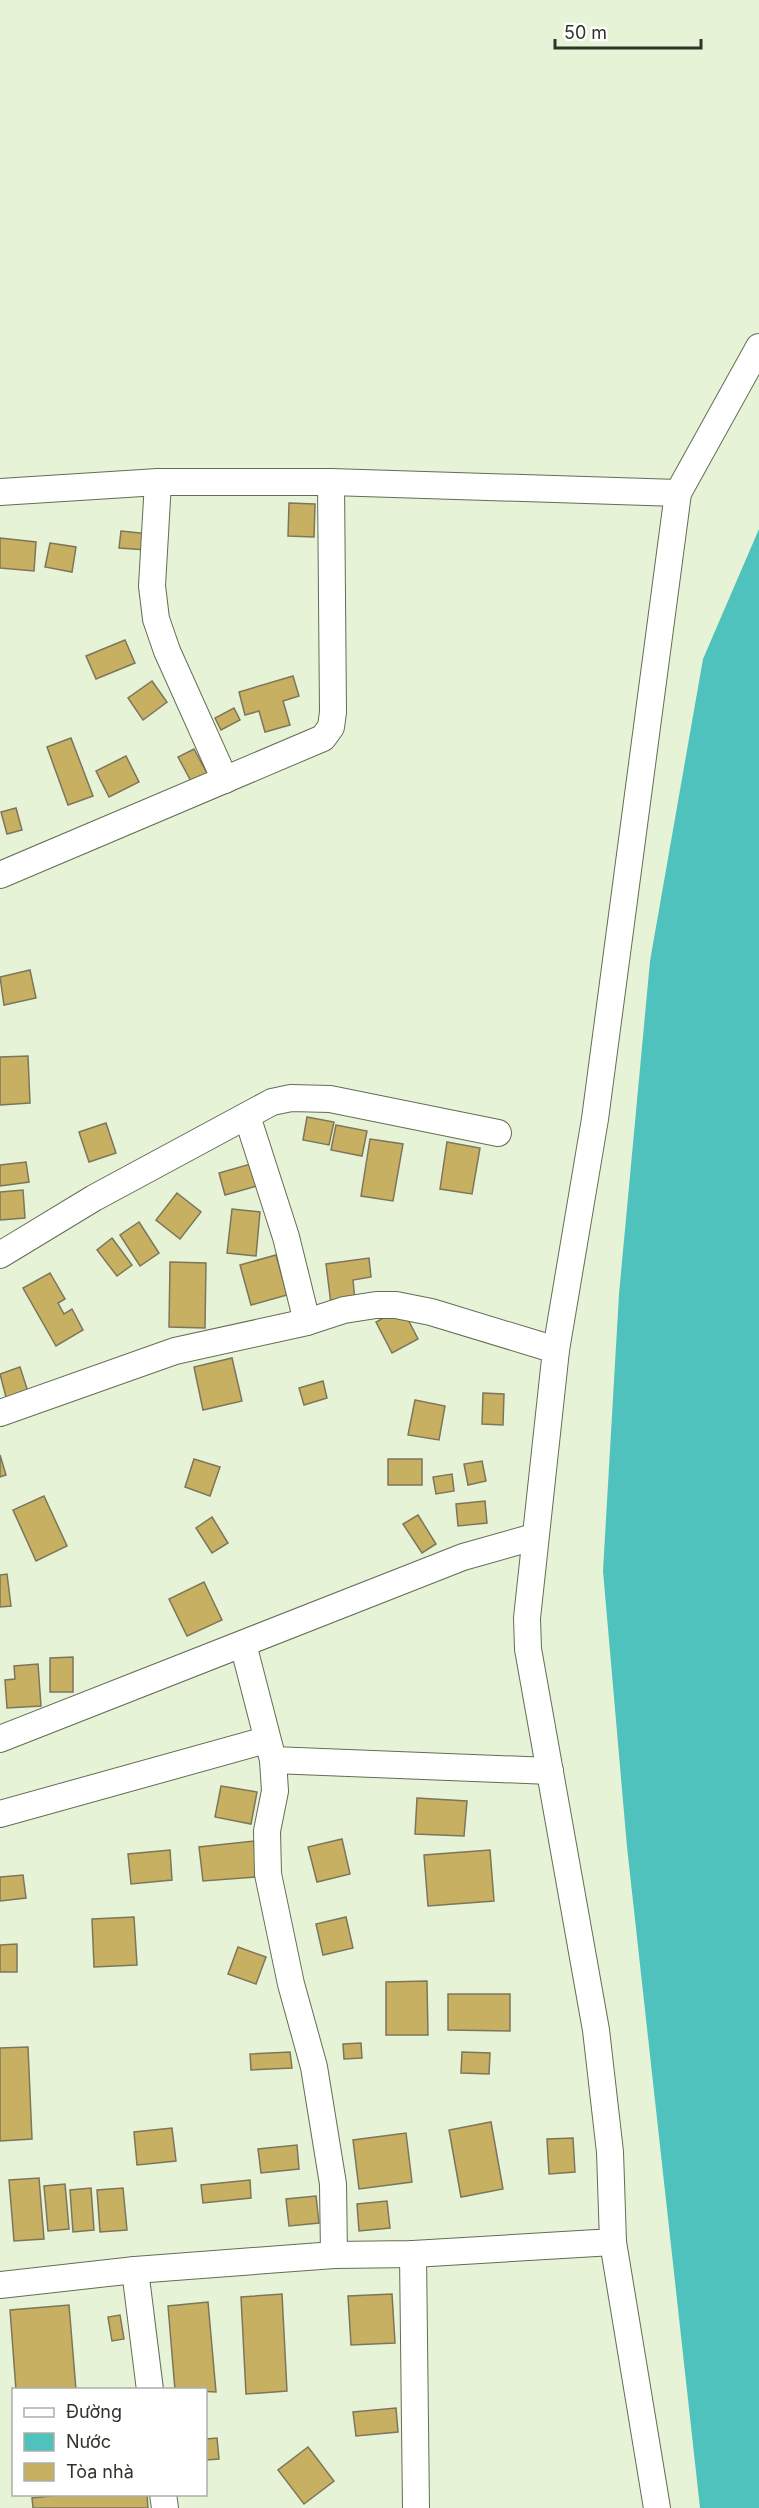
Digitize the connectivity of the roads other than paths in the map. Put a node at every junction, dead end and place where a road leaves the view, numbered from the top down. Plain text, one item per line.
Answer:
1 (759, 347) edge
2 (158, 482) junction
3 (331, 482) junction
4 (0, 492) edge
5 (678, 493) junction
6 (225, 780) junction
7 (0, 875) edge
8 (247, 1116) junction
9 (498, 1133) dead end
10 (0, 1255) edge
11 (307, 1322) junction
12 (556, 1350) junction
13 (0, 1413) edge
14 (534, 1537) junction
15 (243, 1644) junction
16 (0, 1739) edge
17 (270, 1750) junction
18 (550, 1771) junction
19 (0, 1814) edge
20 (614, 2242) junction
21 (412, 2254) junction
22 (334, 2255) junction
23 (135, 2270) junction
24 (0, 2285) edge
25 (150, 2388) edge
26 (416, 2508) edge
27 (657, 2508) edge

1 - 5 street
2 - 3 street
2 - 4 street
2 - 6 street
3 - 5 street
3 - 6 street
5 - 12 street
6 - 7 street
8 - 9 street
8 - 10 street
8 - 11 street
11 - 12 street
11 - 13 street
12 - 14 street
14 - 15 street
14 - 18 street
15 - 16 street
15 - 17 street
17 - 18 street
17 - 19 street
17 - 22 street
18 - 20 street
20 - 21 street
20 - 27 street
21 - 22 street
21 - 26 street
22 - 23 street
23 - 24 street
23 - 25 street

